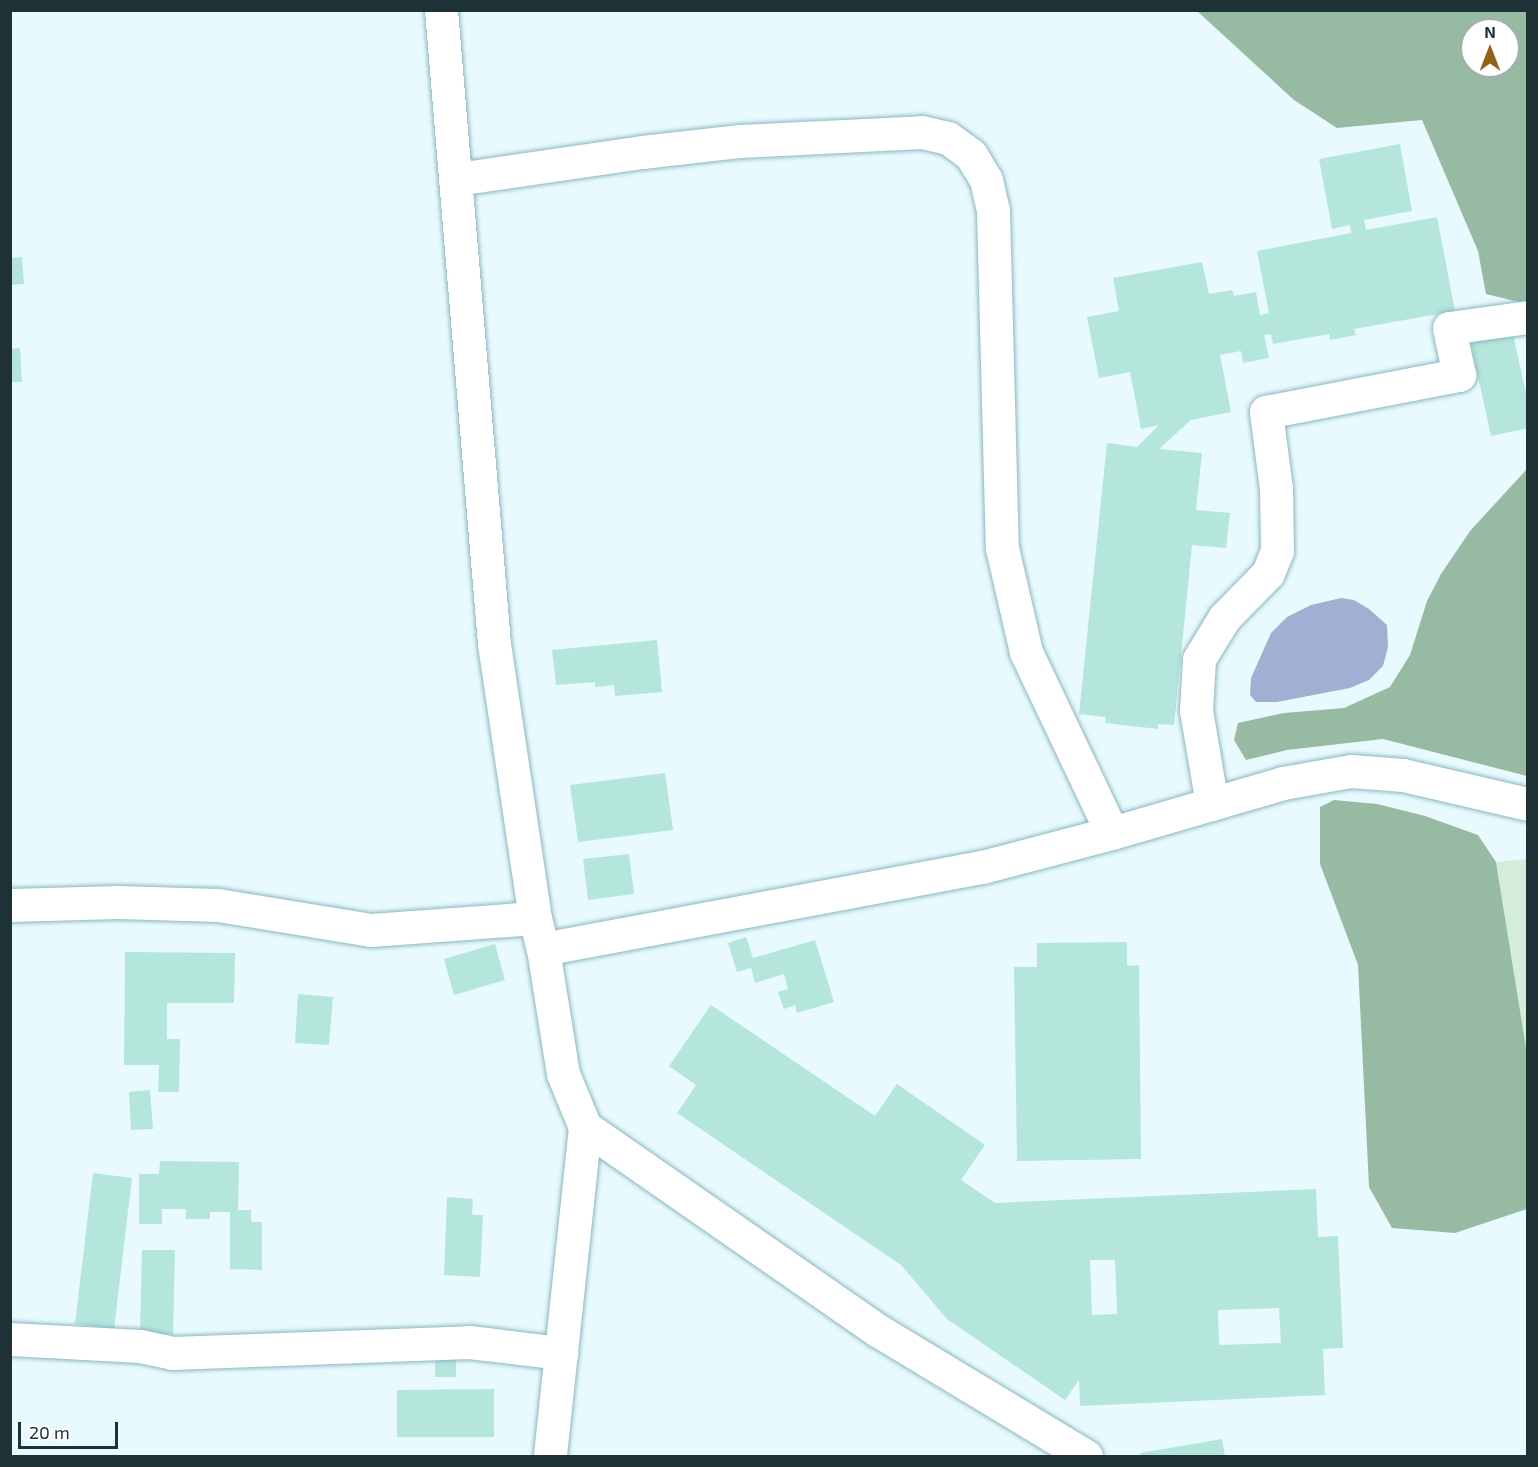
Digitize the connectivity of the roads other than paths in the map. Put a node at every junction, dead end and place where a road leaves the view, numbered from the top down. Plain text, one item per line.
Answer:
1 (441, 10) edge
2 (457, 179) junction
3 (1527, 317) edge
4 (1212, 804) junction
5 (1527, 804) edge
6 (1112, 833) junction
7 (10, 905) edge
8 (535, 918) junction
9 (543, 949) junction
10 (585, 1126) junction
11 (10, 1339) edge
12 (561, 1353) junction
13 (550, 1456) edge
14 (1086, 1456) edge

1 - 2 street
2 - 6 street
2 - 8 street
3 - 4 street
4 - 5 street
4 - 6 street
6 - 9 street
7 - 8 street
8 - 9 street
9 - 10 street
10 - 12 street
10 - 14 street
11 - 12 street
12 - 13 street

